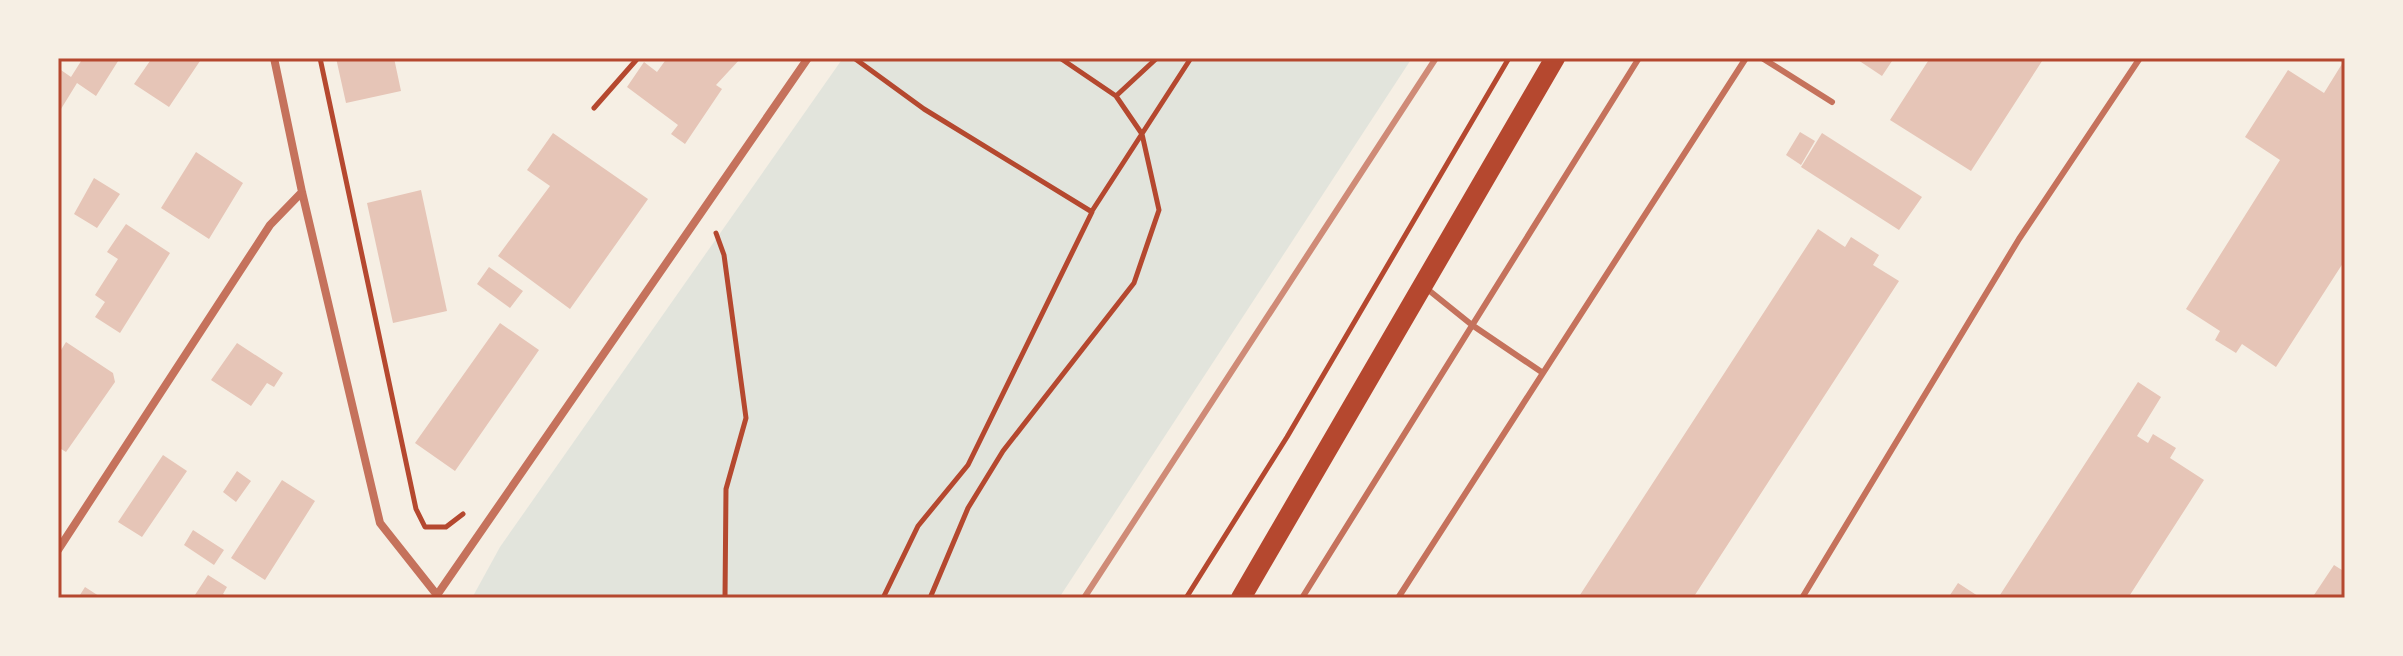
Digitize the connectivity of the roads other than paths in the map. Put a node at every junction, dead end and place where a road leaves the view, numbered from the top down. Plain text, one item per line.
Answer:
1 (274, 58) edge
2 (808, 58) edge
3 (1555, 58) edge
4 (1639, 58) edge
5 (1746, 58) edge
6 (1762, 58) edge
7 (2140, 58) edge
8 (1832, 102) dead end
9 (302, 192) junction
10 (1421, 284) junction
11 (1472, 325) junction
12 (1543, 373) junction
13 (58, 550) edge
14 (436, 596) edge
15 (1241, 598) edge
16 (1302, 598) edge
17 (1398, 598) edge
18 (1802, 598) edge

1 - 9 street
2 - 14 street
3 - 10 main road
4 - 11 lane
5 - 12 lane
6 - 8 lane
7 - 18 lane
9 - 13 street
9 - 14 street
10 - 11 lane
10 - 15 main road
11 - 12 lane
11 - 16 lane
12 - 17 lane

